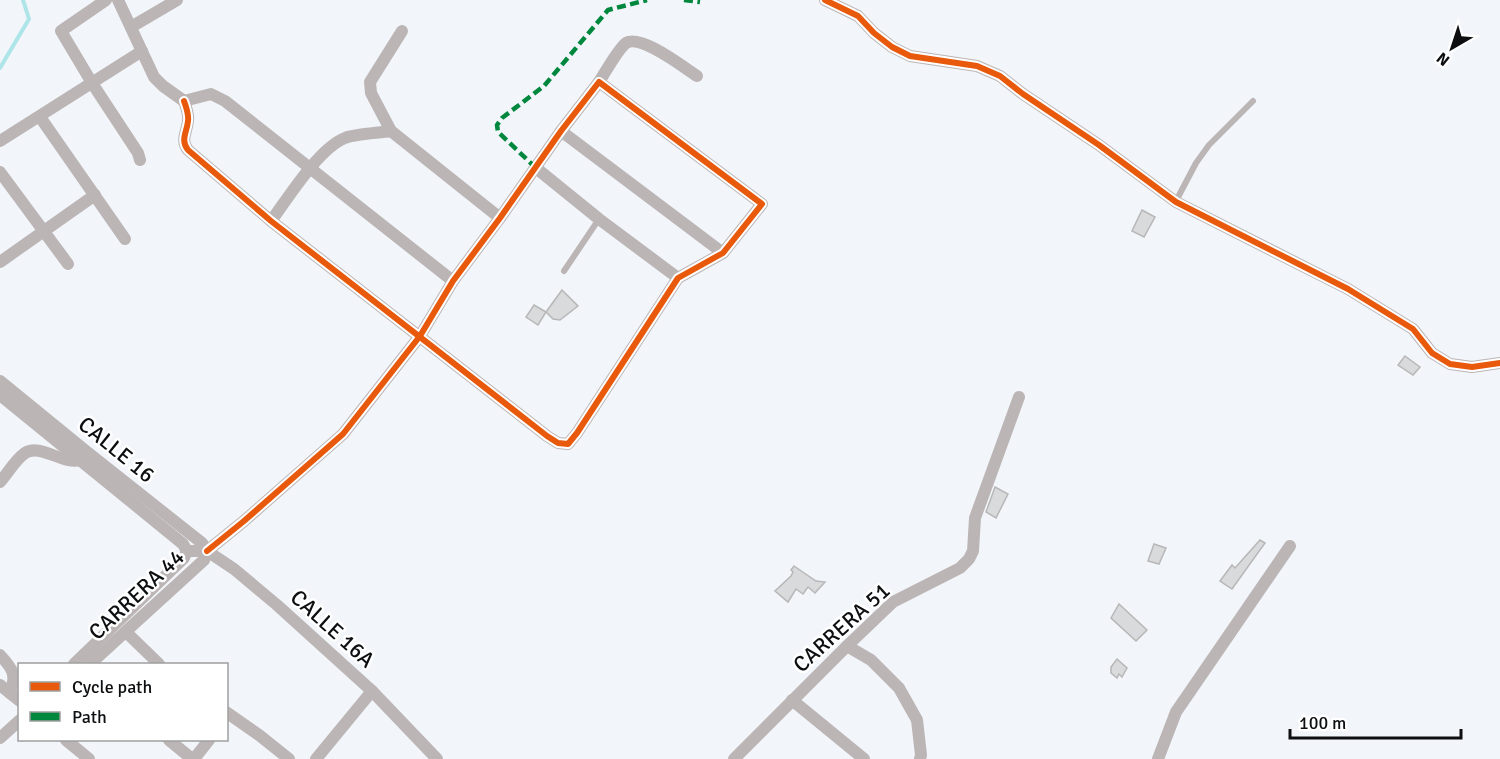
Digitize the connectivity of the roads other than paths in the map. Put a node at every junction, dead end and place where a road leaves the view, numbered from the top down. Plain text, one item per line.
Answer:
1 (105, 0) edge
2 (118, 0) edge
3 (177, 0) edge
4 (825, 0) edge
5 (131, 27) junction
6 (402, 31) dead end
7 (142, 51) junction
8 (697, 75) dead end
9 (599, 82) junction
10 (92, 83) junction
11 (184, 100) junction
12 (1253, 101) dead end
13 (40, 117) junction
14 (391, 131) junction
15 (561, 131) junction
16 (0, 141) edge
17 (140, 160) dead end
18 (310, 168) junction
19 (536, 168) junction
20 (0, 172) edge
21 (94, 195) junction
22 (1176, 202) junction
23 (500, 218) junction
24 (599, 219) junction
25 (271, 221) junction
26 (43, 230) junction
27 (125, 238) dead end
28 (723, 253) junction
29 (0, 262) edge
30 (68, 264) dead end
31 (564, 272) dead end
32 (678, 278) junction
33 (453, 281) junction
34 (420, 336) junction
35 (1500, 363) edge
36 (0, 381) edge
37 (0, 395) edge
38 (1019, 397) dead end
39 (83, 456) junction
40 (0, 482) edge
41 (1290, 546) dead end
42 (187, 551) junction
43 (207, 551) junction
44 (126, 632) junction
45 (847, 646) junction
46 (0, 655) edge
47 (75, 663) edge
48 (91, 663) edge
49 (158, 663) edge
50 (5, 689) edge
51 (372, 691) junction
52 (18, 699) edge
53 (792, 700) junction
54 (228, 715) edge
55 (18, 722) edge
56 (0, 738) edge
57 (67, 741) edge
58 (171, 741) edge
59 (208, 741) edge
60 (90, 759) edge
61 (193, 759) edge
62 (289, 759) edge
63 (316, 759) edge
64 (437, 759) edge
65 (734, 759) edge
66 (864, 759) edge
67 (920, 759) edge
68 (1158, 759) edge

1 - 10 street
2 - 5 street
3 - 5 street
4 - 22 street
5 - 7 street
6 - 14 street
7 - 10 street
7 - 11 street
8 - 9 street, CARRERA 44
9 - 15 street, CARRERA 44
9 - 28 street
10 - 13 street
10 - 17 street
11 - 18 street
11 - 25 street
12 - 22 lane
13 - 16 street
13 - 21 street
14 - 18 street
14 - 23 street
15 - 19 street, CARRERA 44
15 - 28 street
18 - 25 street
18 - 33 street
19 - 23 street, CARRERA 44
19 - 24 street
20 - 26 street
21 - 26 street
21 - 27 street
22 - 35 street
23 - 33 street, CARRERA 44
24 - 31 lane
24 - 32 street
25 - 34 street
26 - 29 street
26 - 30 street
28 - 32 street
32 - 34 street
33 - 34 street, CARRERA 44
34 - 43 street, CARRERA 44
36 - 39 street, CALLE 16
37 - 39 street, CALLE 16
38 - 45 street, CARRERA 51
39 - 40 street
39 - 42 street, CALLE 16
39 - 43 street, CALLE 16
41 - 68 street
42 - 43 street
42 - 47 street, CARRERA 44
43 - 44 street, CARRERA 44
43 - 51 street, CALLE 16A
44 - 48 street, CARRERA 44
44 - 49 street
45 - 53 street, CARRERA 51
45 - 67 street
46 - 50 street
50 - 52 street
51 - 63 street
51 - 64 street, CALLE 16A
53 - 65 street, CARRERA 51
53 - 66 street
54 - 62 street
55 - 56 street
57 - 60 street
58 - 61 street
59 - 61 street

